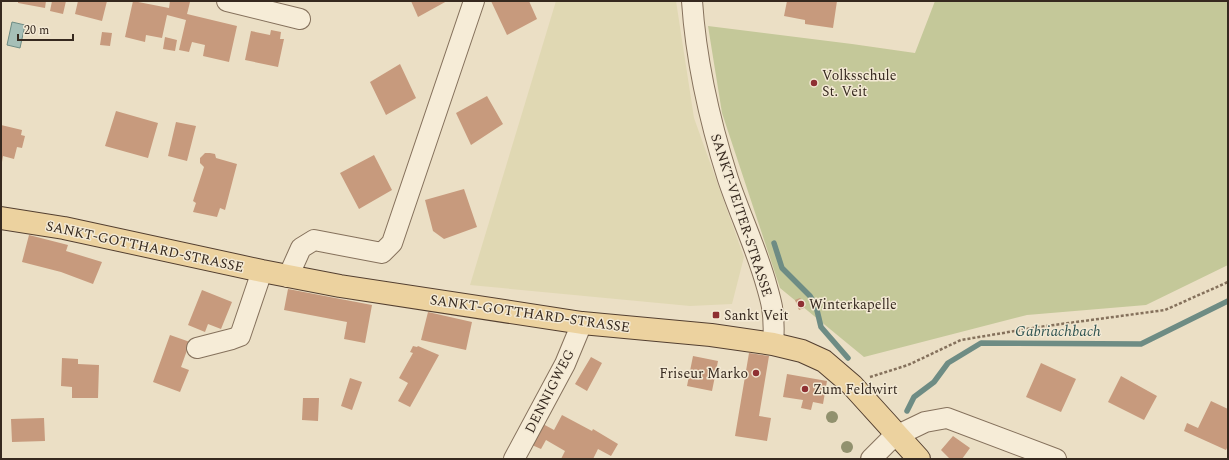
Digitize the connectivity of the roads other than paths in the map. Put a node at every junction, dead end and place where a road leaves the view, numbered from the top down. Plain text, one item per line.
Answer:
1 (227, 1) edge
2 (474, 1) edge
3 (692, 1) edge
4 (300, 19) dead end
5 (1, 218) edge
6 (262, 271) junction
7 (288, 277) junction
8 (582, 323) junction
9 (773, 344) junction
10 (197, 348) dead end
11 (898, 435) junction
12 (514, 459) edge
13 (871, 459) edge
14 (919, 459) edge
15 (1056, 459) edge

1 - 4 street
2 - 7 street
3 - 9 street, SANKT-VEITER-STRASSE
5 - 6 main road, SANKT-GOTTHARD-STRASSE
6 - 7 main road, SANKT-GOTTHARD-STRASSE
6 - 10 street
7 - 8 main road, SANKT-GOTTHARD-STRASSE
8 - 9 main road, SANKT-GOTTHARD-STRASSE
8 - 12 street, DENNIGWEG
9 - 11 main road
11 - 13 street
11 - 14 main road
11 - 15 street

